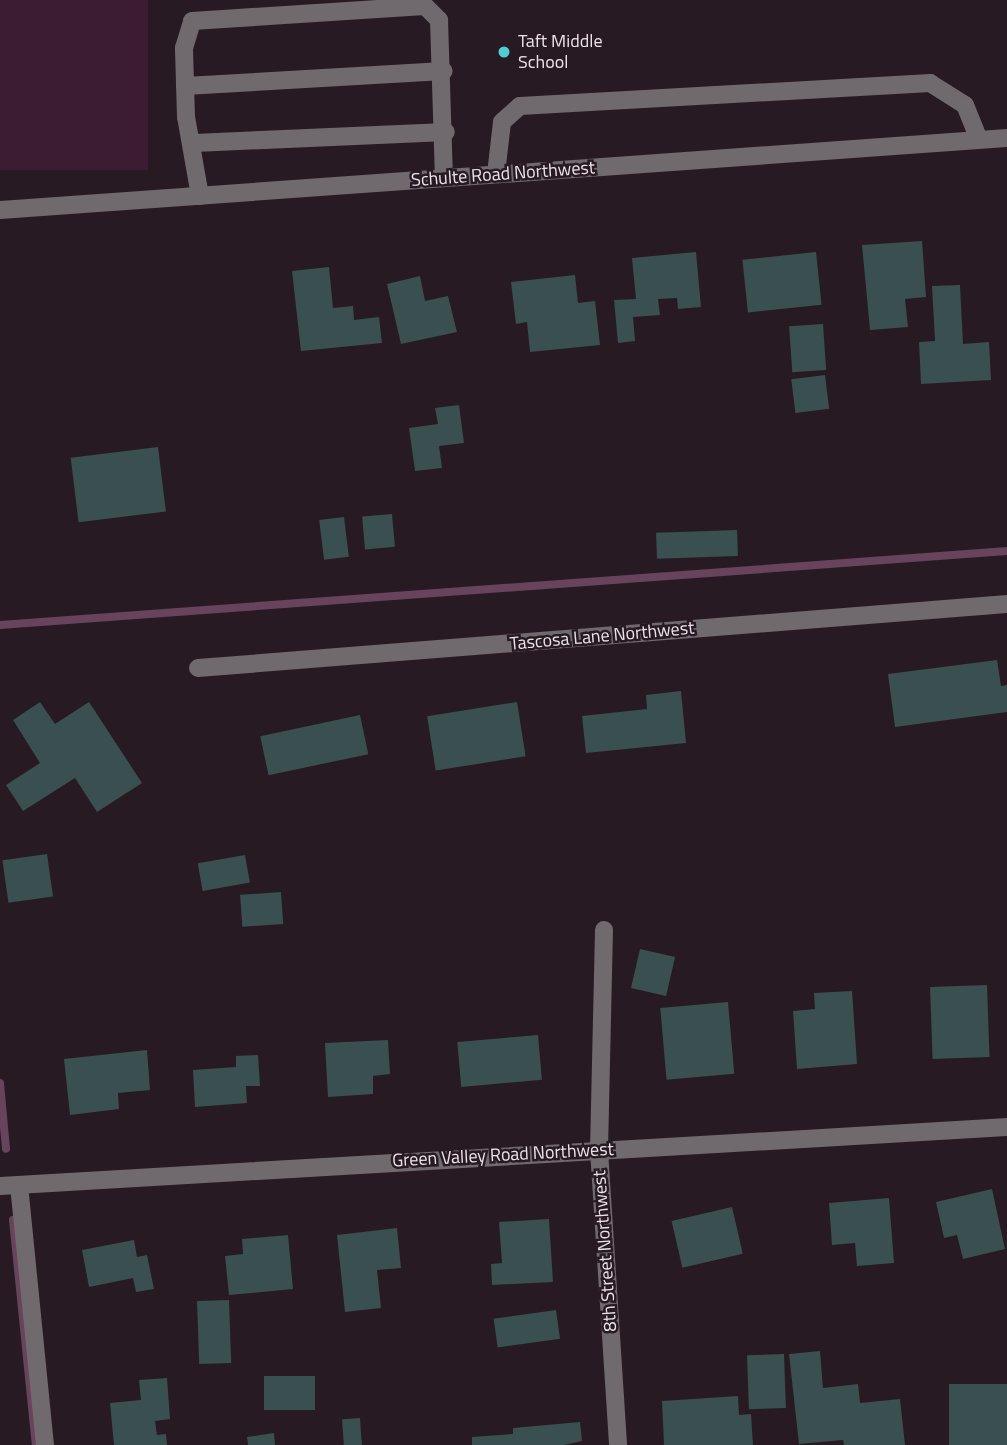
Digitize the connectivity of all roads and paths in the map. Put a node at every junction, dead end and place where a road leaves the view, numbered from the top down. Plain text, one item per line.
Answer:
1 (444, 71) junction
2 (185, 86) junction
3 (446, 132) junction
4 (1007, 138) edge
5 (978, 139) junction
6 (194, 144) junction
7 (496, 174) junction
8 (444, 178) junction
9 (200, 196) junction
10 (0, 210) edge
11 (1007, 604) edge
12 (198, 668) dead end
13 (604, 930) dead end
14 (1007, 1127) edge
15 (599, 1150) junction
16 (19, 1185) junction
17 (0, 1186) edge
18 (46, 1445) edge
19 (618, 1445) edge

1 - 2 street
1 - 2 street
1 - 3 street
2 - 6 street
3 - 6 street
3 - 8 street
4 - 5 street, Schulte Road Northwest
5 - 7 street, Schulte Road Northwest
5 - 7 street
6 - 9 street
7 - 8 street, Schulte Road Northwest
8 - 9 street, Schulte Road Northwest
9 - 10 street, Schulte Road Northwest
11 - 12 street, Tascosa Lane Northwest
13 - 15 street, 8th Street Northwest
14 - 15 street, Green Valley Road Northwest
15 - 16 street, Green Valley Road Northwest
15 - 19 street, 8th Street Northwest
16 - 17 street, Green Valley Road Northwest
16 - 18 street

